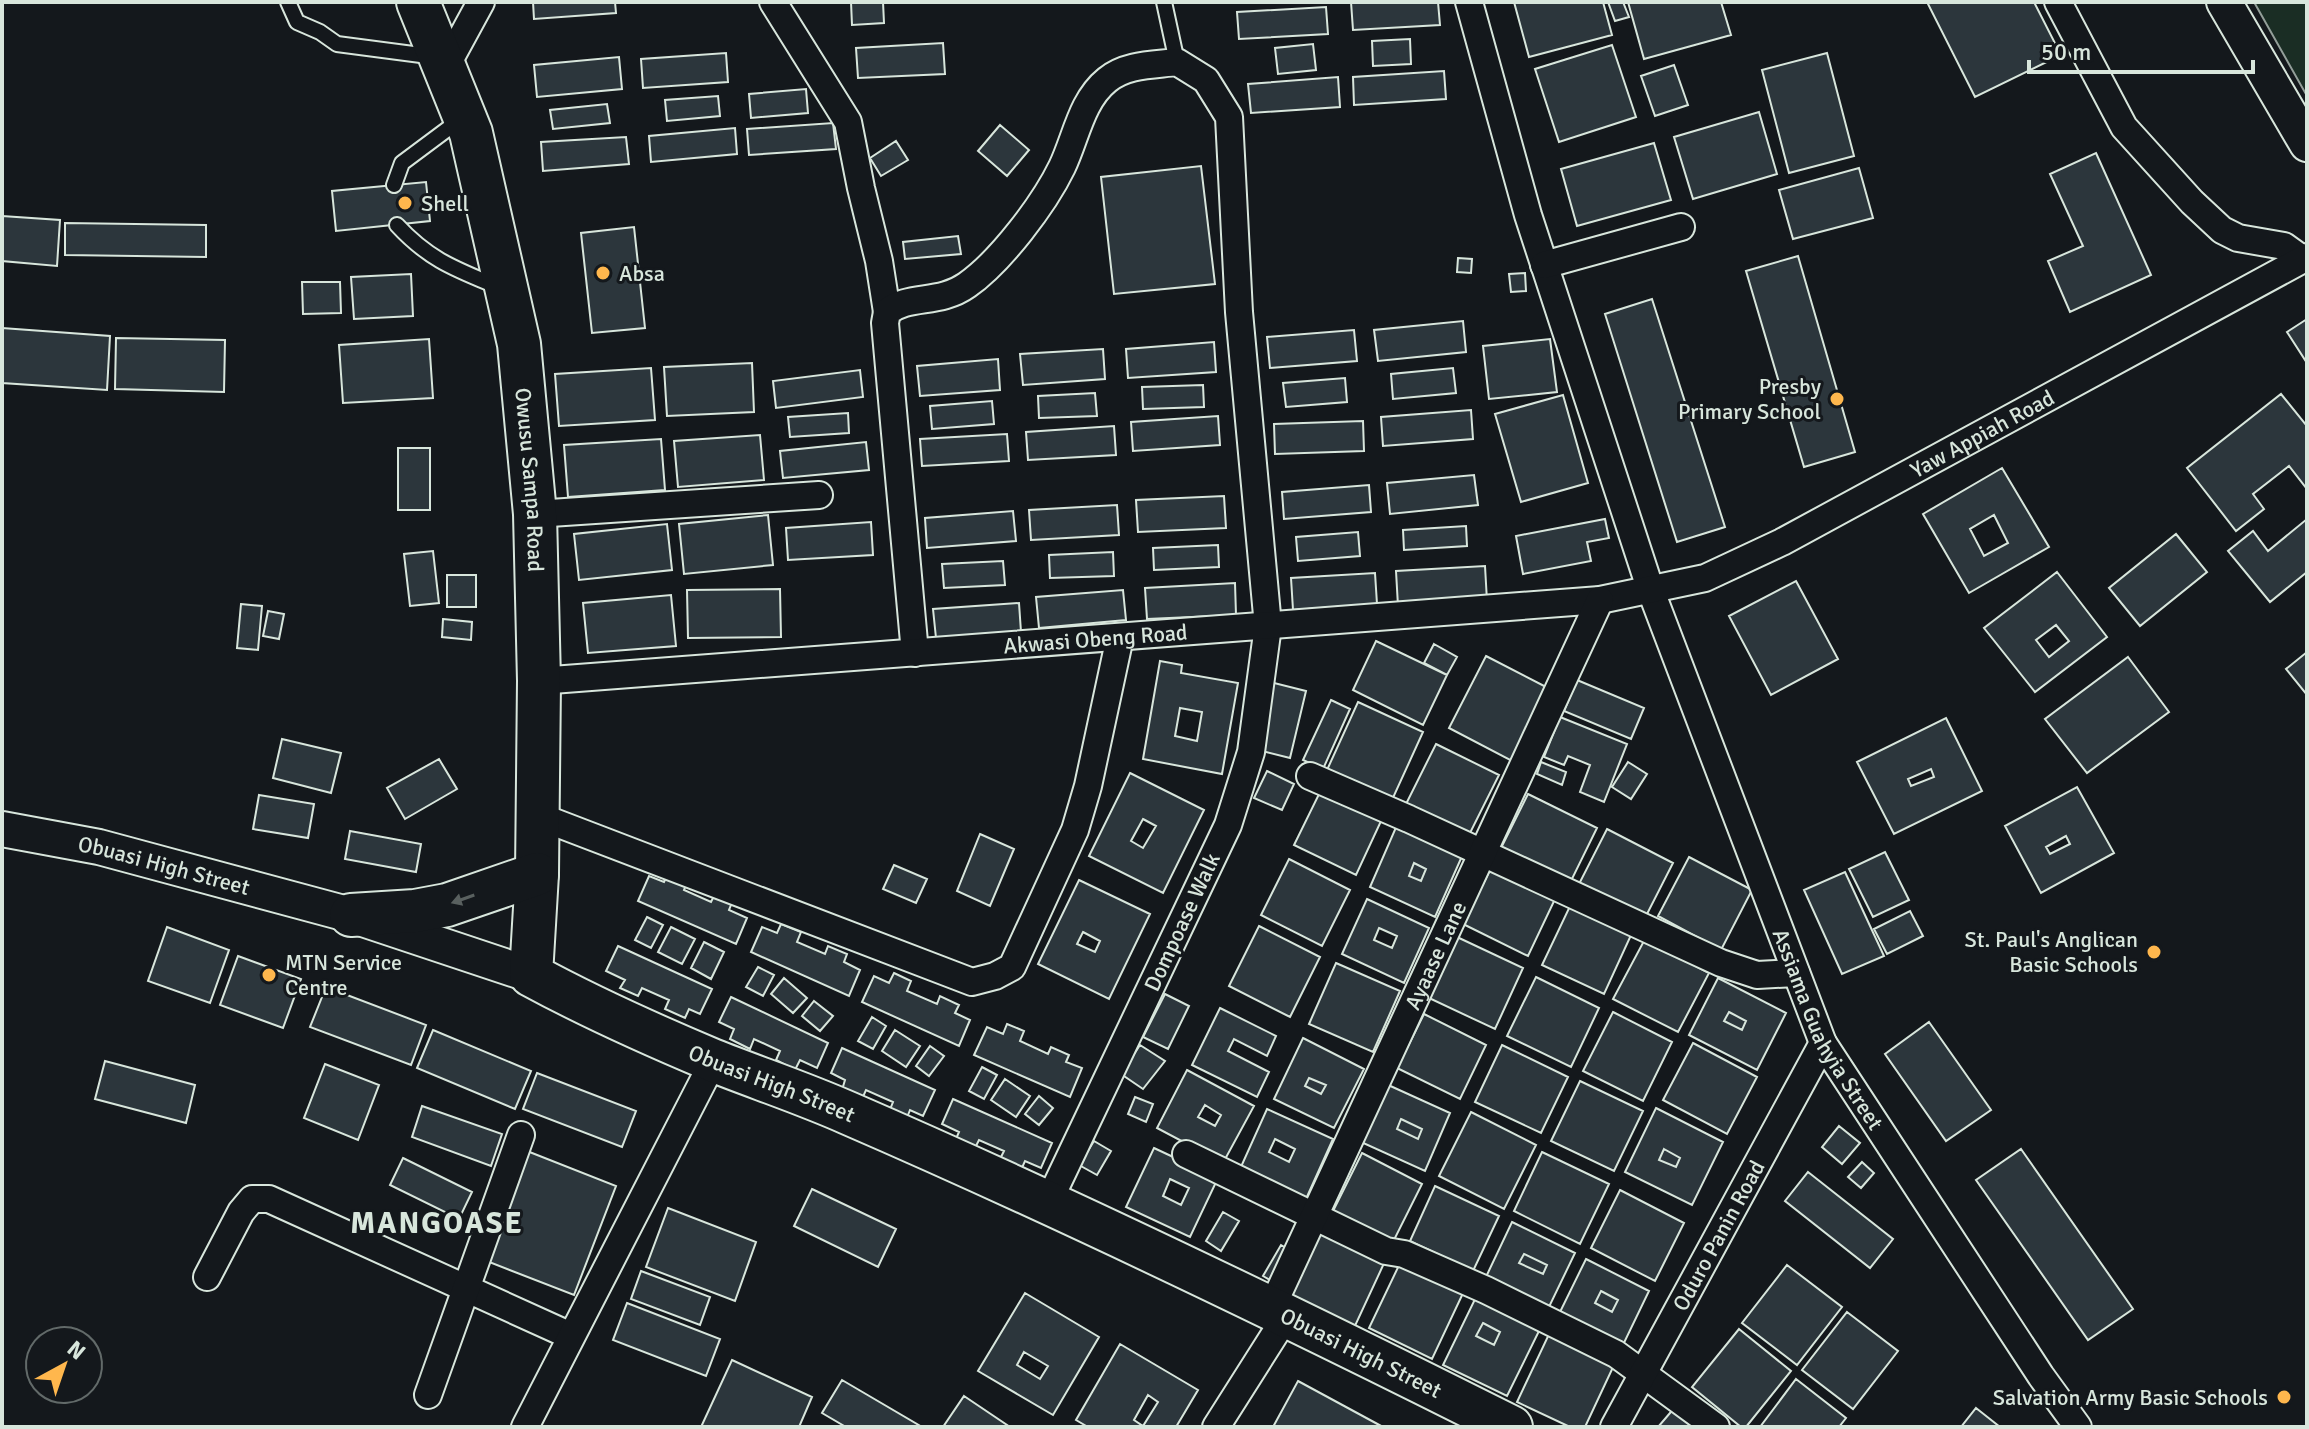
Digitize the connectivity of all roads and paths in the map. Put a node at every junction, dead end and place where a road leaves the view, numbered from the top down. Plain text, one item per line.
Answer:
1 (288, 2) edge
2 (418, 2) edge
3 (481, 2) edge
4 (773, 2) edge
5 (1164, 2) edge
6 (1469, 2) edge
7 (2058, 2) edge
8 (2224, 2) edge
9 (1177, 62) junction
10 (442, 64) junction
11 (465, 117) junction
12 (2307, 144) edge
13 (394, 185) dead end
14 (397, 225) dead end
15 (1681, 227) dead end
16 (2305, 258) edge
17 (1544, 265) junction
18 (506, 291) junction
19 (887, 312) junction
20 (819, 495) dead end
21 (535, 514) junction
22 (1651, 591) junction
23 (1600, 600) junction
24 (1268, 626) junction
25 (1120, 637) junction
26 (915, 653) junction
27 (539, 681) junction
28 (1310, 776) dead end
29 (538, 816) junction
30 (2, 829) edge
31 (1483, 853) junction
32 (537, 874) junction
33 (351, 915) junction
34 (1796, 973) junction
35 (531, 975) junction
36 (1823, 1043) junction
37 (714, 1060) junction
38 (521, 1135) dead end
39 (1186, 1154) dead end
40 (1048, 1203) junction
41 (1315, 1215) junction
42 (207, 1277) dead end
43 (465, 1288) junction
44 (1279, 1312) junction
45 (571, 1336) junction
46 (1643, 1373) junction
47 (428, 1395) dead end
48 (525, 1427) edge
49 (1216, 1427) edge
50 (1511, 1427) edge
51 (1614, 1427) edge
52 (1716, 1427) edge
53 (2078, 1427) edge

1 - 10 lane
2 - 10 main road, Owusu Sampa Road
3 - 10 street
4 - 19 street
5 - 9 lane
6 - 17 street, Assiama Guahyia Street
7 - 16 street
8 - 12 street
9 - 19 street
9 - 24 street, Dompoase Walk
10 - 11 main road, Owusu Sampa Road
11 - 13 lane
11 - 18 main road, Owusu Sampa Road
14 - 18 lane
15 - 17 street
16 - 22 street, Yaw Appiah Road
17 - 22 street, Assiama Guahyia Street
18 - 21 main road, Owusu Sampa Road
19 - 26 street
20 - 21 street
21 - 27 main road, Owusu Sampa Road
22 - 23 street, Akwasi Obeng Road
22 - 34 street, Assiama Guahyia Street
23 - 24 street, Akwasi Obeng Road
23 - 31 street, Ayaase Lane
24 - 25 street, Akwasi Obeng Road
24 - 40 street, Dompoase Walk
25 - 26 street, Akwasi Obeng Road
25 - 29 street
26 - 27 street, Akwasi Obeng Road
27 - 29 main road, Owusu Sampa Road
28 - 31 street
29 - 32 main road, Owusu Sampa Road
30 - 33 street, Obuasi High Street
31 - 34 street
31 - 41 street, Ayaase Lane
32 -> 33 main road
32 - 35 main road, Owusu Sampa Road
33 - 35 street, Obuasi High Street
34 - 36 street, Assiama Guahyia Street
35 - 37 main road, Obuasi High Street
36 - 46 street, Oduro Panin Road
36 - 53 street, Assiama Guahyia Street
37 - 40 main road, Obuasi High Street
37 - 45 street
38 - 43 street
39 - 41 street
40 - 44 main road, Obuasi High Street
41 - 44 street, Ayaase Lane
41 - 46 street
42 - 43 street
43 - 45 street
43 - 47 street
44 - 49 street, Ayaase Lane
44 - 50 main road, Obuasi High Street
45 - 48 street
46 - 51 street, Oduro Panin Road
46 - 52 street

